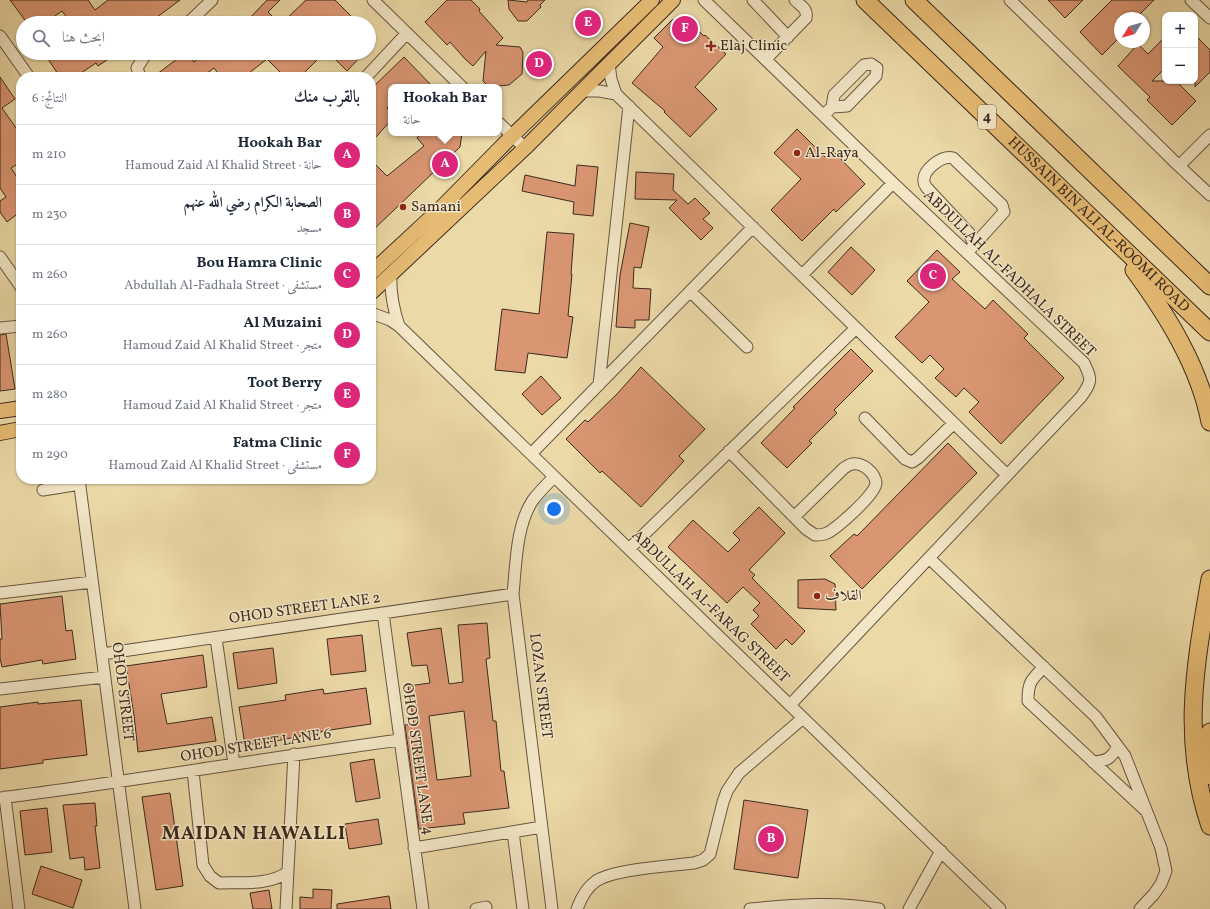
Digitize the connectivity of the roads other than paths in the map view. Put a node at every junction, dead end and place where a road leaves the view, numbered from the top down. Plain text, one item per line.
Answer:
1 (212, 0) edge
2 (373, 0) edge
3 (652, 0) edge
4 (673, 0) edge
5 (704, 0) edge
6 (752, 0) edge
7 (795, 0) edge
8 (865, 0) edge
9 (914, 0) edge
10 (1010, 0) edge
11 (1191, 0) edge
12 (195, 16) edge
13 (1210, 18) edge
14 (407, 33) junction
15 (0, 36) edge
16 (788, 36) junction
17 (16, 59) edge
18 (766, 59) junction
19 (17, 60) edge
20 (142, 60) edge
21 (609, 64) junction
22 (25, 72) edge
23 (138, 72) edge
24 (371, 72) edge
25 (459, 84) edge
26 (582, 91) junction
27 (616, 94) junction
28 (629, 106) junction
29 (832, 107) dead end
30 (824, 115) junction
31 (502, 126) edge
32 (512, 136) junction
33 (1210, 136) edge
34 (525, 148) junction
35 (1179, 166) junction
36 (893, 183) junction
37 (1210, 195) edge
38 (1122, 201) junction
39 (753, 227) junction
40 (1108, 234) junction
41 (974, 244) junction
42 (967, 253) junction
43 (0, 257) edge
44 (376, 269) edge
45 (391, 274) junction
46 (802, 275) junction
47 (1210, 277) edge
48 (16, 280) edge
49 (1210, 286) edge
50 (376, 288) edge
51 (690, 291) junction
52 (376, 315) edge
53 (16, 326) edge
54 (399, 326) junction
55 (0, 328) edge
56 (856, 328) junction
57 (1210, 332) edge
58 (747, 347) dead end
59 (598, 385) junction
60 (16, 409) edge
61 (0, 412) edge
62 (865, 418) dead end
63 (1210, 422) edge
64 (954, 423) junction
65 (16, 431) edge
66 (0, 433) edge
67 (729, 451) junction
68 (531, 454) junction
69 (1007, 475) junction
70 (554, 477) junction
71 (70, 484) edge
72 (79, 484) edge
73 (43, 490) dead end
74 (794, 517) junction
75 (629, 549) junction
76 (929, 558) junction
77 (1210, 579) edge
78 (92, 582) junction
79 (0, 593) edge
80 (513, 594) junction
81 (382, 613) junction
82 (216, 638) junction
83 (102, 654) junction
84 (1044, 667) junction
85 (104, 677) junction
86 (0, 689) edge
87 (790, 705) junction
88 (803, 718) junction
89 (1210, 732) edge
90 (400, 740) junction
91 (1118, 747) junction
92 (294, 754) junction
93 (1093, 762) junction
94 (234, 764) junction
95 (193, 771) junction
96 (1210, 776) edge
97 (118, 782) junction
98 (2, 798) edge
99 (1147, 812) junction
100 (1210, 826) edge
101 (542, 827) junction
102 (513, 832) junction
103 (414, 848) junction
104 (941, 851) junction
105 (288, 872) junction
106 (842, 907) edge
107 (19, 909) edge
108 (135, 909) edge
109 (286, 909) edge
110 (423, 909) edge
111 (523, 909) edge
112 (552, 909) edge
113 (577, 909) edge
114 (750, 909) edge
115 (879, 909) edge
116 (909, 909) edge
117 (1000, 909) edge
118 (1140, 909) edge

1 - 12 street
2 - 14 street
3 - 32 main road
4 - 21 main road
5 - 18 street, ABDULLAH AL-FADHALA STREET
6 - 16 street
7 - 16 street
8 - 40 highway, HUSSAIN BIN ALI AL-ROOMI ROAD / 4
9 - 38 highway, 4
10 - 35 street
11 - 13 street
14 - 24 street
14 - 25 street
15 - 17 street
16 - 18 street
18 - 30 street, ABDULLAH AL-FADHALA STREET
19 - 22 street
20 - 23 street
21 - 26 main road
21 - 27 street
26 - 27 street
26 - 34 main road
27 - 28 street
28 - 39 street
28 - 59 street
29 - 30 street
30 - 36 street, ABDULLAH AL-FADHALA STREET
31 - 32 street
32 - 34 street
32 - 44 main road
33 - 35 street
34 - 45 main road
35 - 37 street
36 - 42 street, ABDULLAH AL-FADHALA STREET
36 - 46 street
38 - 47 highway
38 - 49 highway, 4
39 - 46 street
39 - 51 street
40 - 57 highway, HUSSAIN BIN ALI AL-ROOMI ROAD / 4
40 - 63 highway
41 - 41 street
41 - 42 street
42 - 69 street, ABDULLAH AL-FADHALA STREET
43 - 48 street
45 - 50 main road
45 - 54 street, ABDULLAH AL-FARAG STREET
46 - 56 street
51 - 58 street
51 - 59 street
52 - 54 street, ABDULLAH AL-FARAG STREET
53 - 55 street
54 - 68 street, ABDULLAH AL-FARAG STREET
56 - 64 street
56 - 67 street
59 - 68 street
60 - 61 main road
62 - 64 street
64 - 69 street
65 - 66 main road
67 - 74 street
67 - 75 street
68 - 70 street, ABDULLAH AL-FARAG STREET
69 - 76 street, ABDULLAH AL-FADHALA STREET
70 - 75 street, ABDULLAH AL-FARAG STREET
70 - 80 street, LOZAN STREET
71 - 73 street
72 - 78 street, OHOD STREET
74 - 74 street
75 - 87 street, ABDULLAH AL-FARAG STREET
76 - 84 street
76 - 87 street, ABDULLAH AL-FADHALA STREET
77 - 100 highway
78 - 79 street
78 - 83 street, OHOD STREET
80 - 81 street, OHOD STREET LANE 2
80 - 101 street, LOZAN STREET
81 - 82 street, OHOD STREET LANE 2
81 - 90 street, OHOD STREET LANE 4
82 - 83 street, OHOD STREET LANE 2
82 - 94 street
83 - 85 street, OHOD STREET
84 - 91 street
84 - 93 street
85 - 86 street
85 - 97 street, OHOD STREET
87 - 88 street, ABDULLAH AL-FARAG STREET
88 - 104 street, ABDULLAH AL-FARAG STREET
88 - 113 street
89 - 96 highway
90 - 92 street, OHOD STREET LANE 6
90 - 103 street, OHOD STREET LANE 4
91 - 93 street
91 - 99 street
92 - 94 street, OHOD STREET LANE 6
92 - 105 street
93 - 99 street
94 - 95 street, OHOD STREET LANE 6
95 - 97 street, OHOD STREET LANE 6
95 - 105 street
97 - 98 street, OHOD STREET LANE 6
97 - 108 street, OHOD STREET
98 - 107 street
99 - 118 street
101 - 102 street
101 - 112 street, LOZAN STREET
102 - 103 street
102 - 111 street
103 - 110 street, OHOD STREET LANE 4
104 - 116 street
104 - 117 street, ABDULLAH AL-FARAG STREET
105 - 109 street
106 - 114 street
106 - 115 street

